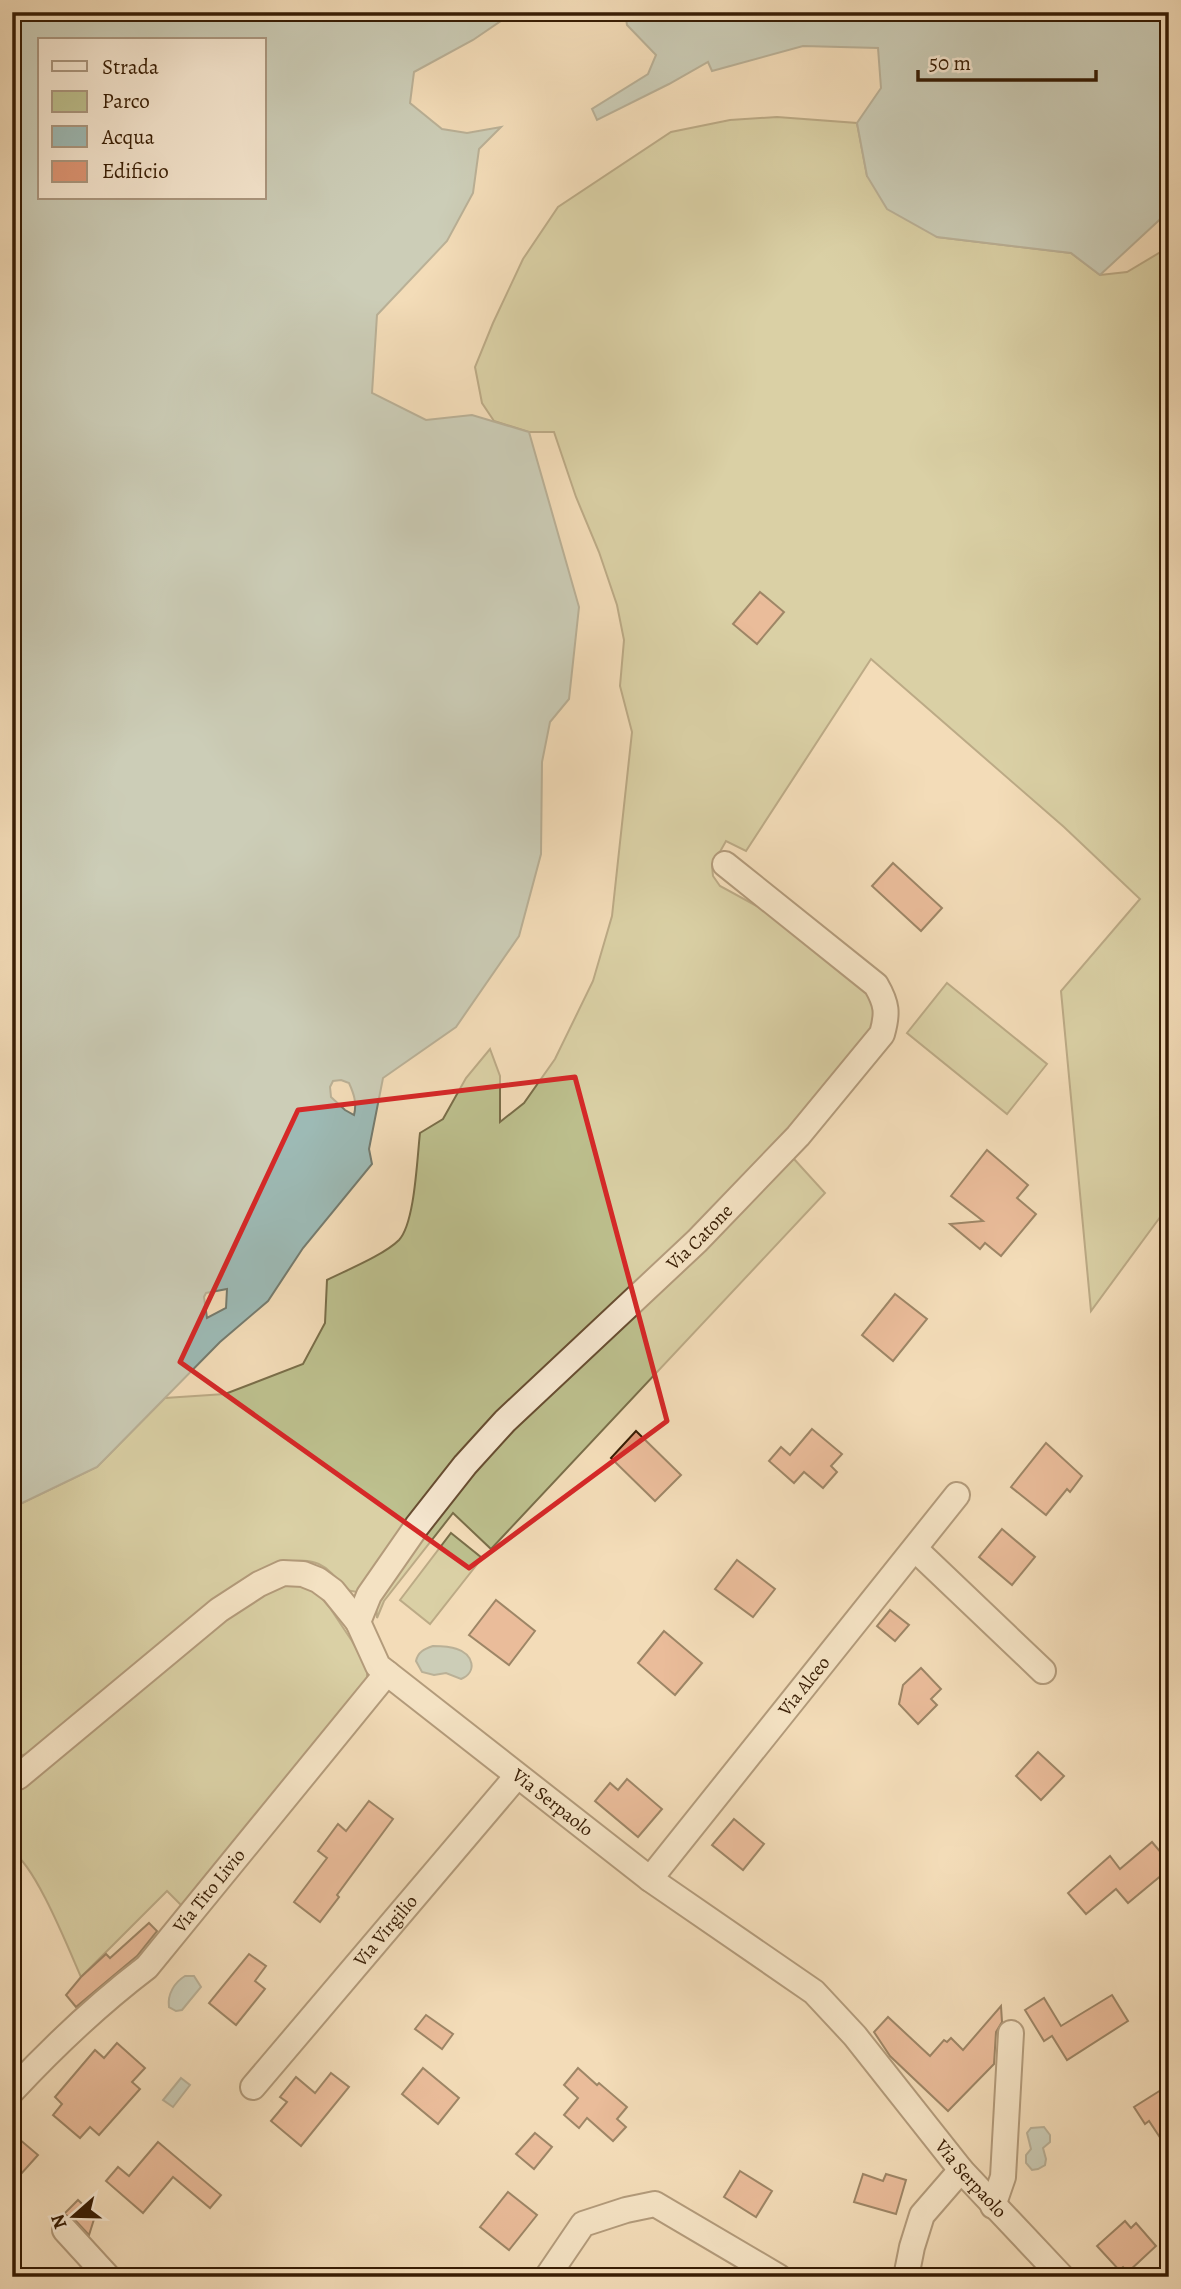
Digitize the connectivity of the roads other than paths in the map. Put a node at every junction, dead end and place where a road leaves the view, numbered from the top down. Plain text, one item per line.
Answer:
1 (725, 864) dead end
2 (957, 1495) dead end
3 (915, 1549) junction
4 (358, 1622) junction
5 (1043, 1671) dead end
6 (387, 1673) junction
7 (517, 1776) junction
8 (18, 1777) dead end
9 (650, 1879) junction
10 (1011, 2033) dead end
11 (253, 2087) dead end
12 (12, 2091) edge
13 (961, 2170) junction
14 (993, 2206) junction
15 (65, 2230) dead end
16 (108, 2277) edge
17 (547, 2277) edge
18 (779, 2277) edge
19 (906, 2277) edge
20 (1062, 2277) edge

1 - 4 street, Via Catone
2 - 3 street, Via Alceo
3 - 5 street
3 - 9 street, Via Alceo
4 - 6 street, Via Serpaolo
4 - 8 street, Via Serpaolo
6 - 7 street, Via Serpaolo
6 - 12 street, Via Tito Livio
7 - 9 street, Via Serpaolo
7 - 11 street, Via Virgilio
9 - 13 street, Via Serpaolo
10 - 14 street
13 - 14 street, Via Serpaolo
13 - 19 street
14 - 20 street, Via Serpaolo
15 - 16 street
17 - 18 street

